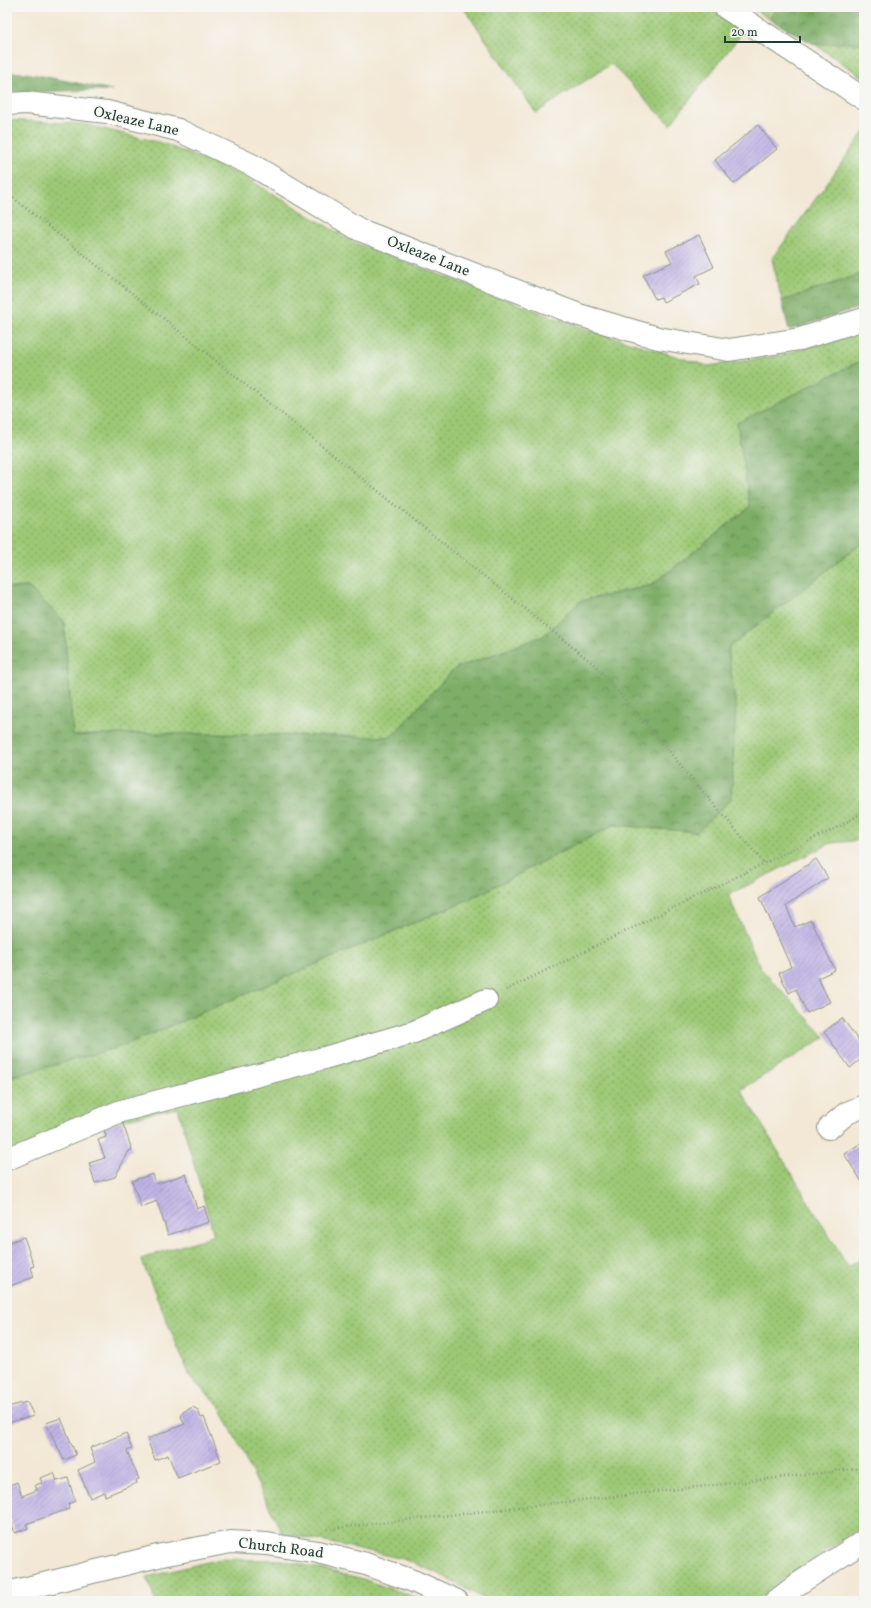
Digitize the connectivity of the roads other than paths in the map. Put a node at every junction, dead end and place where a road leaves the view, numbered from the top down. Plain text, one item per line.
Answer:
1 (725, 7) edge
2 (864, 99) edge
3 (7, 104) edge
4 (864, 319) edge
5 (486, 1000) road end
6 (864, 1106) edge
7 (830, 1128) dead end
8 (7, 1159) edge
9 (864, 1541) edge
10 (7, 1592) edge
11 (457, 1601) edge
12 (776, 1601) edge

1 - 2 street
3 - 4 street, Oxleaze Lane
5 - 8 street
6 - 7 street
9 - 12 street
10 - 11 street, Church Road

